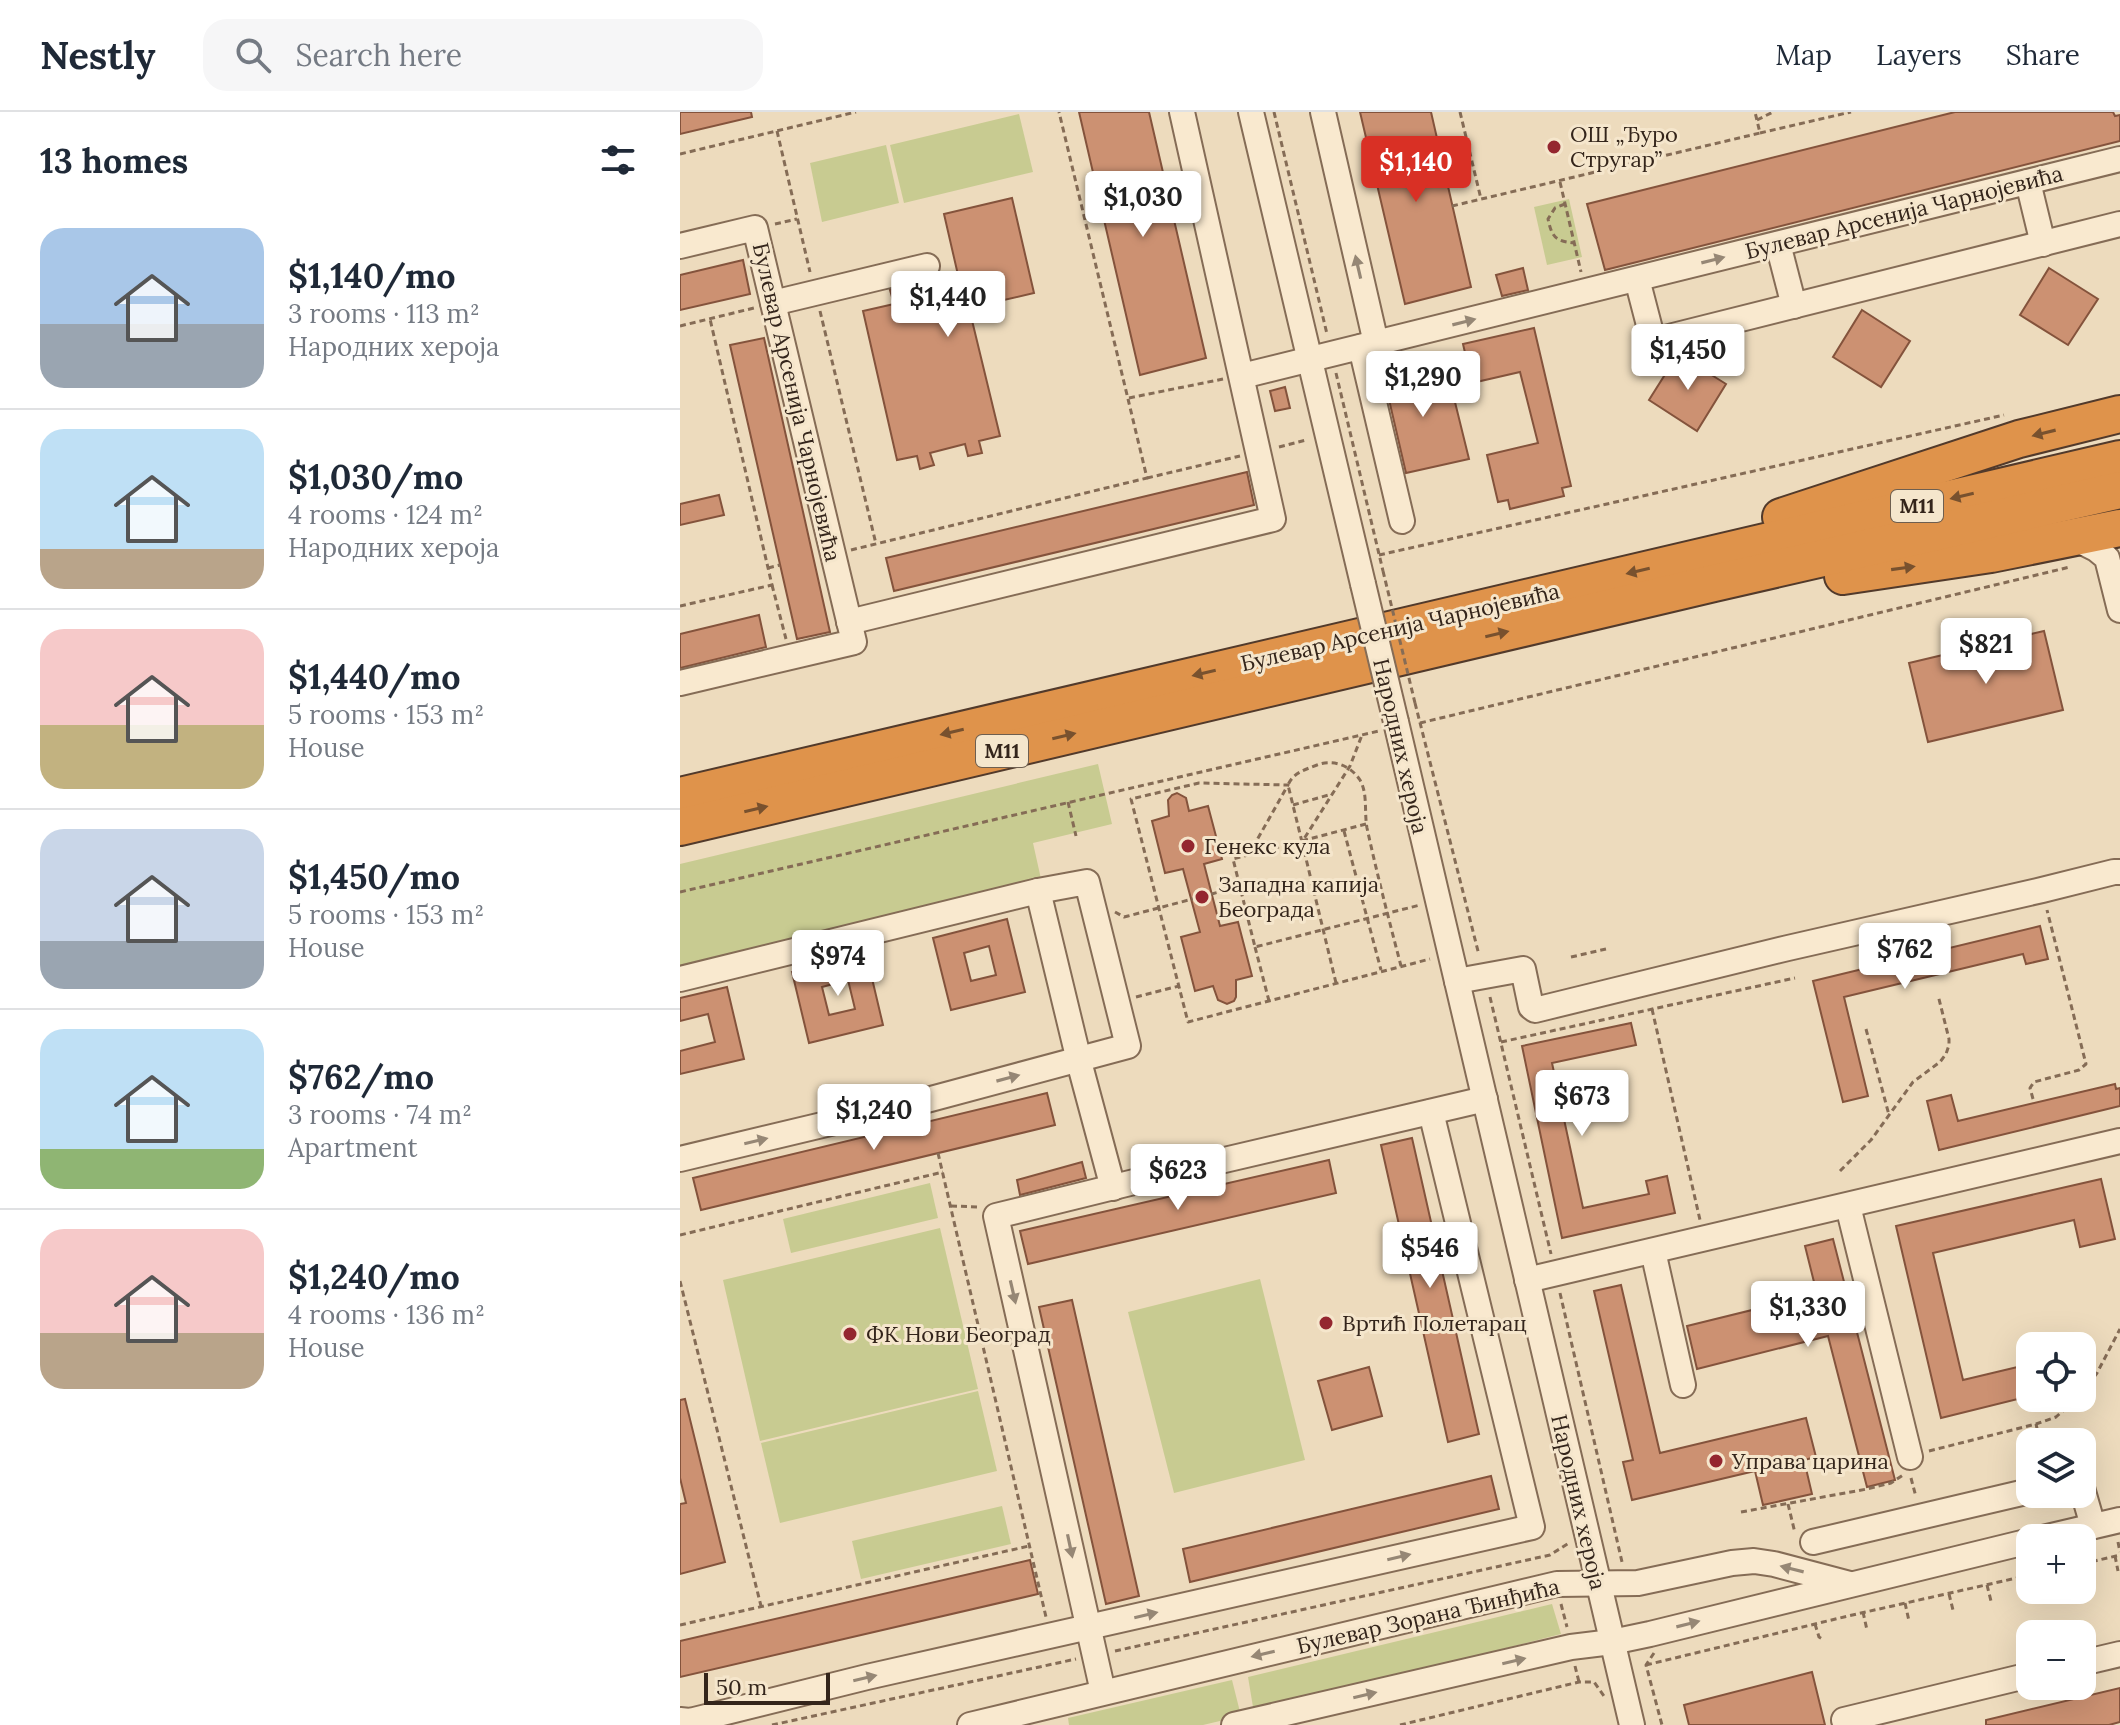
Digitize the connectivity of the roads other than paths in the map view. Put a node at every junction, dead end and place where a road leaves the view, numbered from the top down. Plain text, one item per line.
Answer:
1 (1182, 112) edge
2 (1251, 112) edge
3 (1323, 112) edge
4 (2120, 159) edge
5 (2028, 182) junction
6 (2120, 224) edge
7 (1778, 244) junction
8 (2043, 244) junction
9 (680, 246) edge
10 (927, 266) dead end
11 (1637, 279) junction
12 (773, 303) junction
13 (1794, 306) junction
14 (1368, 345) junction
15 (1309, 360) junction
16 (1242, 376) junction
17 (2120, 414) edge
18 (2120, 459) edge
19 (2120, 490) edge
20 (1402, 521) dead end
21 (2120, 535) edge
22 (2114, 543) edge
23 (1714, 568) junction
24 (2120, 610) edge
25 (849, 622) junction
26 (680, 683) edge
27 (680, 796) edge
28 (680, 827) edge
29 (2120, 872) edge
30 (1038, 891) junction
31 (680, 979) edge
32 (1457, 981) junction
33 (1078, 1059) junction
34 (1485, 1099) junction
35 (1431, 1112) junction
36 (2120, 1141) edge
37 (680, 1159) edge
38 (1113, 1188) junction
39 (1848, 1206) junction
40 (1653, 1251) junction
41 (1527, 1280) junction
42 (1683, 1385) dead end
43 (1911, 1467) road end
44 (2016, 1494) edge
45 (2120, 1520) edge
46 (2096, 1525) edge
47 (1813, 1542) dead end
48 (2016, 1544) edge
49 (1599, 1583) junction
50 (1850, 1584) junction
51 (1088, 1628) junction
52 (1612, 1642) junction
53 (2120, 1654) edge
54 (2096, 1660) edge
55 (2016, 1678) edge
56 (1103, 1692) junction
57 (680, 1720) edge
58 (970, 1725) edge
59 (1234, 1725) edge
60 (1632, 1725) edge
61 (1846, 1725) edge

1 - 16 street
2 - 15 street, Народних хероја
14 -> 3 street
4 - 5 street, Булевар Арсенија Чарнојевића
5 - 7 street, Булевар Арсенија Чарнојевића
5 - 8 street
6 - 8 street
11 -> 7 street, Булевар Арсенија Чарнојевића
7 - 13 street
8 - 13 street
9 - 12 street, Булевар Арсенија Чарнојевића
10 - 12 street
11 - 13 street
14 -> 11 street, Булевар Арсенија Чарнојевића
12 - 25 street, Булевар Арсенија Чарнојевића
14 - 15 street, Булевар Арсенија Чарнојевића
14 - 20 street
15 - 16 street, Булевар Арсенија Чарнојевића
15 - 32 street, Народних хероја, bridge
16 - 25 street
17 -> 23 highway
18 -> 23 highway, Булевар Арсенија Чарнојевића / M11
19 - 23 highway, Булевар Арсенија Чарнојевића / M11
21 - 22 street
23 -> 22 highway
22 - 24 street
23 -> 27 highway, Булевар Арсенија Чарнојевића / M11
28 -> 23 highway, Булевар Арсенија Чарнојевића / M11
25 - 26 street
29 - 32 street
30 - 31 street
30 - 33 street
30 - 33 street
32 - 34 street, Народних хероја
37 -> 33 street
33 - 38 street
34 - 35 street
34 - 41 street, Народних хероја
35 - 38 street
51 -> 35 street
36 - 39 street
38 -> 51 street
39 - 40 street
39 - 43 street
40 - 41 street
40 - 42 street
41 - 49 street, Народних хероја
44 - 47 street
45 - 46 street
48 - 50 street, Булевар Зорана Ђинђића
50 -> 49 street, Булевар Зорана Ђинђића
49 - 52 street, Народних хероја
49 -> 56 street, Булевар Зорана Ђинђића
52 -> 50 street, Булевар Зорана Ђинђића
51 - 56 street
57 -> 51 street
59 -> 52 street, Булевар Зорана Ђинђића
52 - 60 street, Народних хероја
53 - 54 street
55 - 61 street
56 - 58 street, Булевар Зорана Ђинђића

